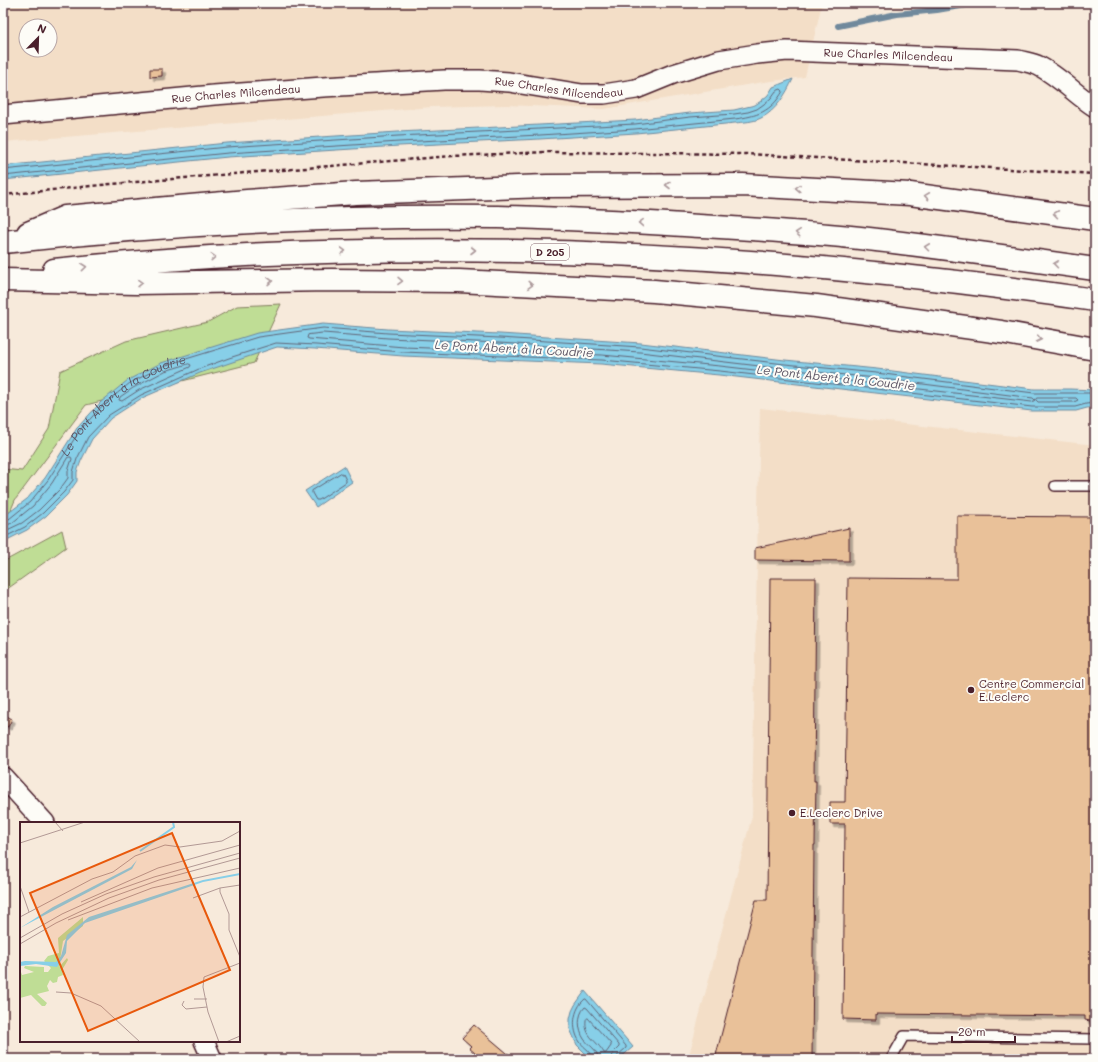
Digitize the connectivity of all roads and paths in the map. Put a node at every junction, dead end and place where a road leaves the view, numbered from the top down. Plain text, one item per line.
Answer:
1 (1095, 107) edge
2 (3, 115) edge
3 (1095, 219) edge
4 (6, 241) edge
5 (1095, 269) edge
6 (3, 275) edge
7 (3, 280) edge
8 (1095, 300) edge
9 (1095, 349) edge
10 (1055, 486) dead end
11 (1095, 486) edge
12 (3, 777) edge
13 (44, 822) edge
14 (1095, 1039) edge
15 (204, 1042) edge
16 (212, 1059) edge
17 (891, 1059) edge

1 - 2 street, Rue Charles Milcendeau
3 -> 4 highway
5 -> 4 highway
6 -> 8 highway, D 205
7 -> 9 highway
10 - 11 lane
12 - 13 street
14 - 17 lane
15 - 16 street

